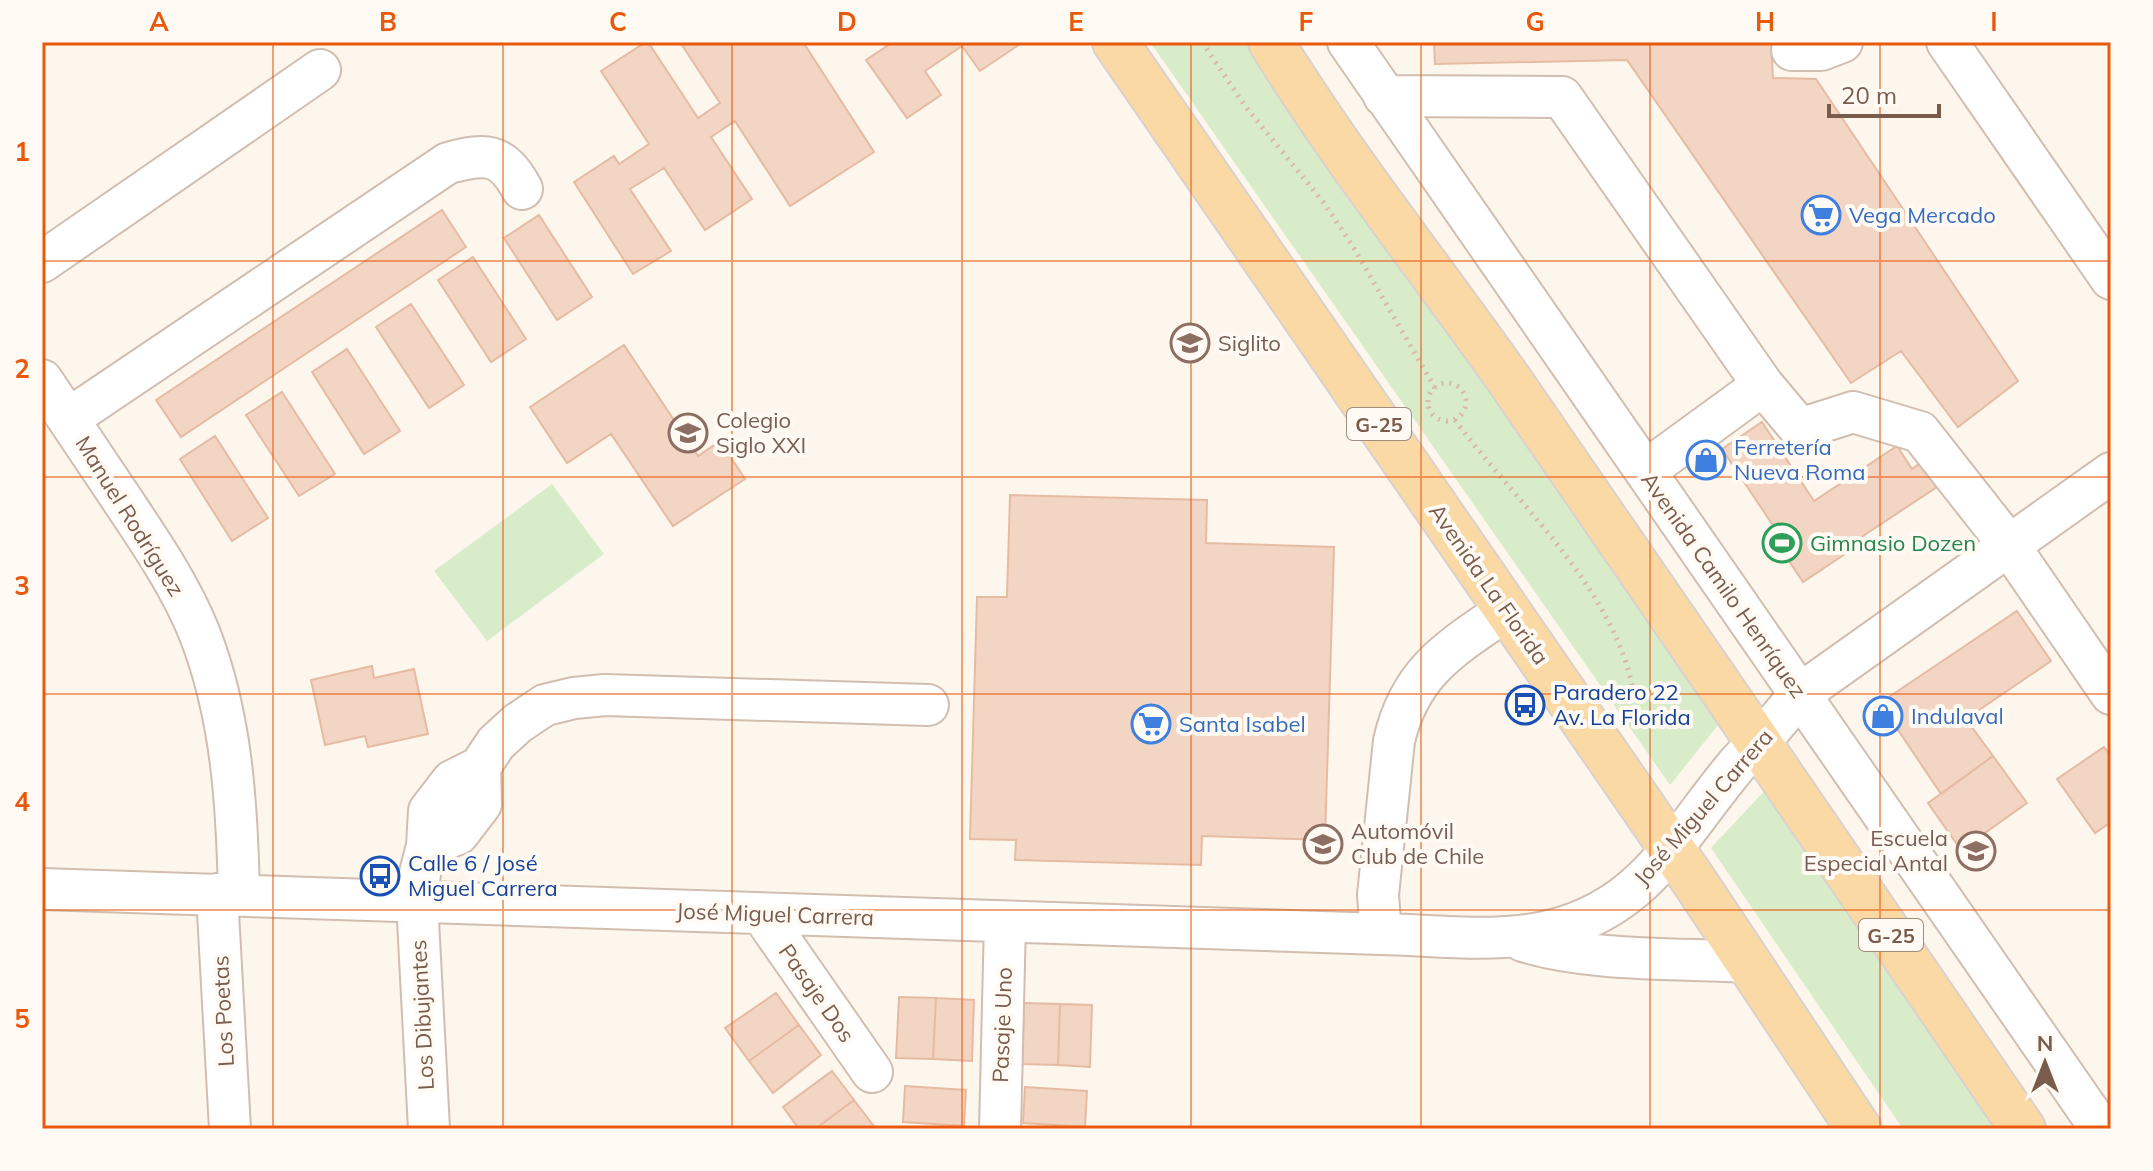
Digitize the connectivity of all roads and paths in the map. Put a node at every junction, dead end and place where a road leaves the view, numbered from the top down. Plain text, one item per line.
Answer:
1 (1115, 42) edge
2 (1202, 42) edge
3 (1271, 42) edge
4 (1348, 42) edge
5 (1842, 42) edge
6 (1947, 42) edge
7 (1792, 50) dead end
8 (320, 70) dead end
9 (1384, 96) junction
10 (522, 189) dead end
11 (42, 262) edge
12 (2111, 279) edge
13 (42, 380) edge
14 (1763, 385) junction
15 (1435, 388) junction
16 (68, 419) junction
17 (1455, 420) junction
18 (1645, 471) junction
19 (2111, 473) edge
20 (2008, 544) junction
21 (1507, 610) junction
22 (1800, 694) junction
23 (2111, 694) edge
24 (1634, 696) dead end
25 (928, 705) dead end
26 (1759, 742) junction
27 (1673, 850) junction
28 (42, 889) edge
29 (228, 894) junction
30 (417, 901) junction
31 (762, 914) junction
32 (1005, 922) junction
33 (1381, 934) junction
34 (1508, 937) junction
35 (1749, 962) junction
36 (872, 1072) dead end
37 (230, 1129) edge
38 (429, 1129) edge
39 (1000, 1129) edge
40 (1859, 1129) edge
41 (2023, 1129) edge
42 (2101, 1129) edge

1 - 21 main road, Avenida La Florida / G-25
2 - 15 path
3 - 26 main road, G-25
4 - 9 street, Avenida Camilo Henríquez
5 - 7 street
6 - 12 street
8 - 11 street
9 - 14 street
9 - 18 street, Avenida Camilo Henríquez
10 - 16 street
13 - 16 street, Manuel Rodríguez
14 - 18 street
14 - 20 street
15 - 17 path
15 - 17 path
16 - 29 street, Manuel Rodríguez
17 - 24 path
18 - 22 street, Avenida Camilo Henríquez
19 - 20 street, José Miguel Carrera
20 - 22 street, José Miguel Carrera
20 - 23 street
21 - 27 main road, Avenida La Florida / G-25
21 - 33 street
22 - 26 street, José Miguel Carrera
22 - 42 street, Avenida Camilo Henríquez
25 - 30 street, Los Dibujantes
26 - 27 street, José Miguel Carrera
26 - 41 main road, G-25
27 - 34 street, José Miguel Carrera
27 - 35 main road, Avenida La Florida / G-25
28 - 29 street, José Miguel Carrera
29 - 30 street, José Miguel Carrera
29 - 37 street, Los Poetas
30 - 31 street, José Miguel Carrera
30 - 38 street, Los Dibujantes
31 - 32 street, José Miguel Carrera
31 - 36 street, Pasaje Dos
32 - 33 street, José Miguel Carrera
32 - 39 street, Pasaje Uno
33 - 34 street, José Miguel Carrera
34 - 35 street, José Miguel Carrera
35 - 40 main road, Avenida La Florida / G-25

